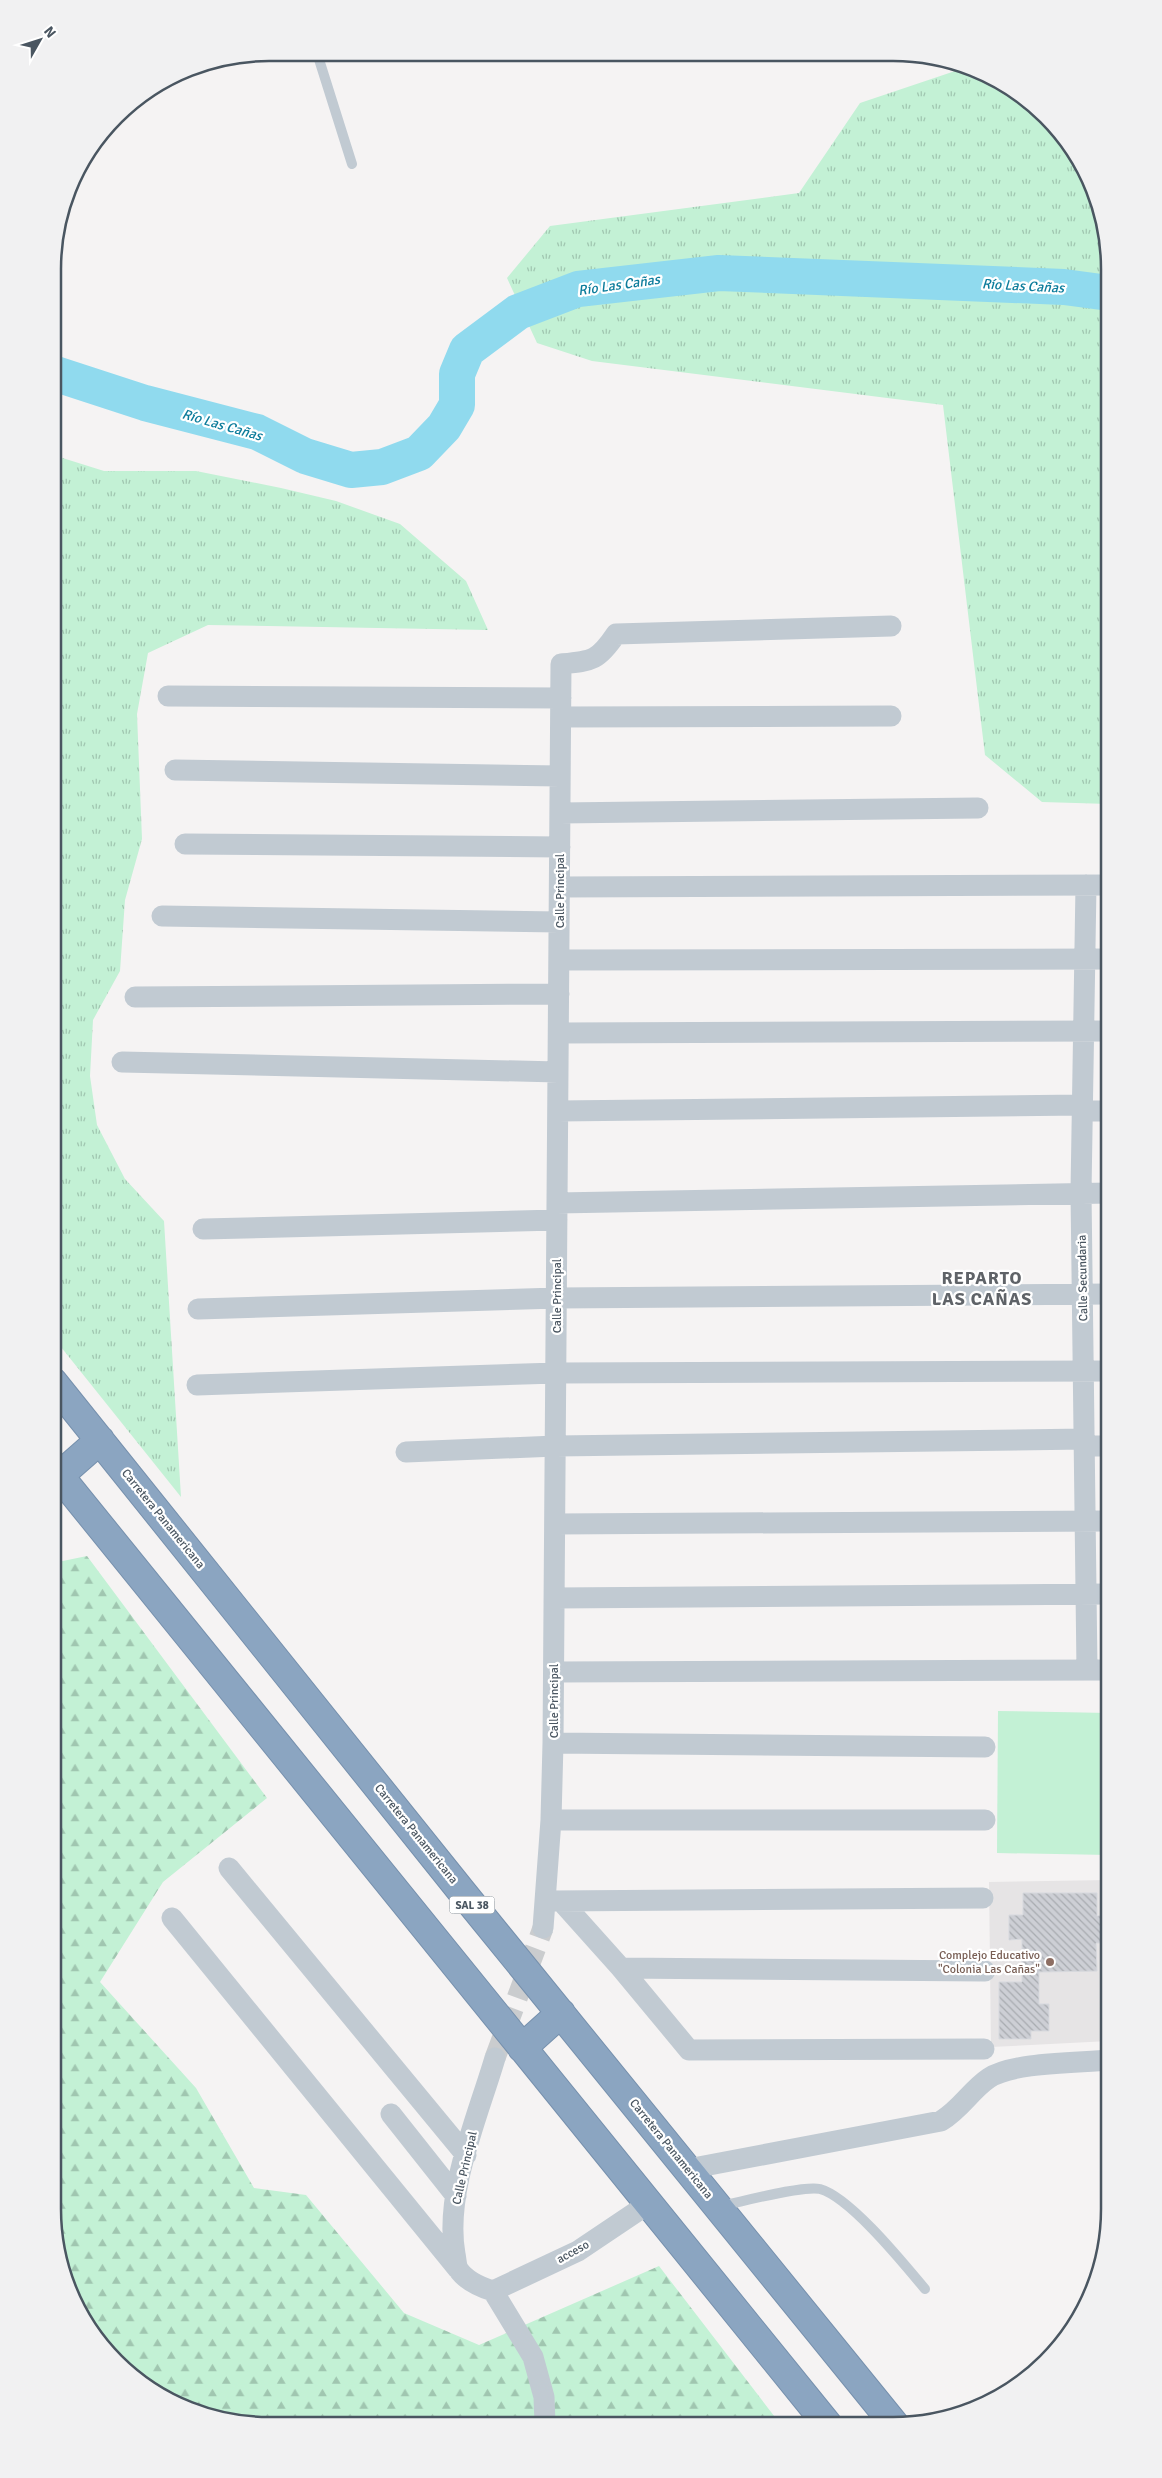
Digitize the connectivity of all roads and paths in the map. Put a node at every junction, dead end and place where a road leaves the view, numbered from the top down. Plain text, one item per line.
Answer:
1 (320, 61) edge
2 (352, 164) dead end
3 (891, 626) dead end
4 (168, 696) dead end
5 (561, 707) junction
6 (891, 716) dead end
7 (175, 770) dead end
8 (560, 776) junction
9 (978, 808) dead end
10 (560, 813) junction
11 (186, 844) dead end
12 (560, 847) junction
13 (1101, 884) edge
14 (560, 887) junction
15 (1101, 892) edge
16 (162, 916) dead end
17 (559, 922) junction
18 (1085, 959) junction
19 (1101, 959) edge
20 (559, 960) junction
21 (559, 994) junction
22 (135, 997) dead end
23 (1084, 1031) junction
24 (1101, 1031) edge
25 (558, 1033) junction
26 (122, 1062) dead end
27 (558, 1072) junction
28 (1082, 1108) junction
29 (1101, 1110) edge
30 (558, 1111) junction
31 (1081, 1192) junction
32 (1101, 1193) edge
33 (557, 1212) junction
34 (203, 1229) dead end
35 (1084, 1294) junction
36 (1101, 1294) edge
37 (557, 1298) junction
38 (198, 1309) dead end
39 (1084, 1371) junction
40 (1101, 1371) edge
41 (556, 1373) junction
42 (197, 1385) dead end
43 (61, 1392) edge
44 (100, 1440) junction
45 (1085, 1442) junction
46 (1101, 1445) edge
47 (556, 1446) junction
48 (406, 1452) dead end
49 (61, 1468) edge
50 (61, 1478) edge
51 (1086, 1521) junction
52 (1101, 1521) edge
53 (555, 1524) junction
54 (1087, 1593) junction
55 (1101, 1594) edge
56 (554, 1598) junction
57 (1087, 1670) junction
58 (1101, 1670) edge
59 (554, 1672) junction
60 (553, 1744) junction
61 (985, 1747) dead end
62 (551, 1820) junction
63 (986, 1820) dead end
64 (229, 1868) dead end
65 (982, 1898) dead end
66 (553, 1901) junction
67 (172, 1918) dead end
68 (543, 1928) tunnel mouth
69 (621, 1968) junction
70 (985, 1971) dead end
71 (561, 2013) junction
72 (522, 2048) junction
73 (984, 2049) dead end
74 (496, 2058) tunnel mouth
75 (1101, 2061) edge
76 (391, 2114) dead end
77 (466, 2155) junction
78 (688, 2169) junction
79 (456, 2196) junction
80 (648, 2204) junction
81 (718, 2207) junction
82 (458, 2269) junction
83 (925, 2289) dead end
84 (493, 2291) junction
85 (545, 2417) edge
86 (821, 2417) edge
87 (889, 2417) edge

1 - 2 lane
3 - 5 street, Calle Principal
4 - 5 street
5 - 6 street
5 - 8 street, Calle Principal
7 - 8 street
8 - 10 street, Calle Principal
9 - 10 street
10 - 12 street, Calle Principal
11 - 12 street
12 - 14 street, Calle Principal
13 - 14 street
14 - 17 street, Calle Principal
15 - 18 street, Calle Secundaria
16 - 17 street
17 - 20 street, Calle Principal
18 - 19 street
18 - 20 street
18 - 23 street, Calle Secundaria
20 - 21 street, Calle Principal
21 - 22 street
21 - 25 street, Calle Principal
23 - 24 street
23 - 25 street
23 - 28 street, Calle Secundaria
25 - 27 street, Calle Principal
26 - 27 street
27 - 30 street, Calle Principal
28 - 29 street
28 - 30 street
28 - 31 street, Calle Secundaria
30 - 33 street, Calle Principal
31 - 32 street
31 - 33 street
31 - 35 street, Calle Secundaria
33 - 34 street
33 - 37 street, Calle Principal
35 - 36 street
35 - 37 street
35 - 39 street, Calle Secundaria
37 - 38 street
37 - 41 street, Calle Principal
39 - 40 street
39 - 41 street
39 - 45 street, Calle Secundaria
41 - 42 street
41 - 47 street, Calle Principal
43 - 44 highway, Carretera Panamericana / SAL 38
44 - 49 highway
44 - 71 highway, Carretera Panamericana / SAL 38
45 - 46 street
45 - 47 street
45 - 51 street, Calle Secundaria
47 - 48 street
47 - 53 street, Calle Principal
50 - 72 highway
51 - 52 street
51 - 53 street
51 - 54 street, Calle Secundaria
53 - 56 street, Calle Principal
54 - 55 street
54 - 56 street
54 - 57 street, Calle Secundaria
56 - 59 street, Calle Principal
57 - 58 street
57 - 59 street
59 - 60 street, Calle Principal
60 - 61 street
60 - 62 street, Calle Principal
62 - 63 street
62 - 66 street, Calle Principal
64 - 77 street
65 - 66 street
66 - 68 street, Calle Principal
66 - 69 street
67 - 82 street
69 - 70 street
69 - 73 street
71 - 72 highway
71 - 78 highway, Carretera Panamericana / SAL 38
72 - 80 highway
74 - 77 street, Calle Principal
75 - 78 street
76 - 79 street
77 - 79 street, Calle Principal
78 - 81 highway, Carretera Panamericana / SAL 38
79 - 82 street, Calle Principal
80 - 84 street, acceso
80 - 86 highway
81 - 83 lane
81 - 87 highway, Carretera Panamericana / SAL 38
82 - 84 street
84 - 85 street

